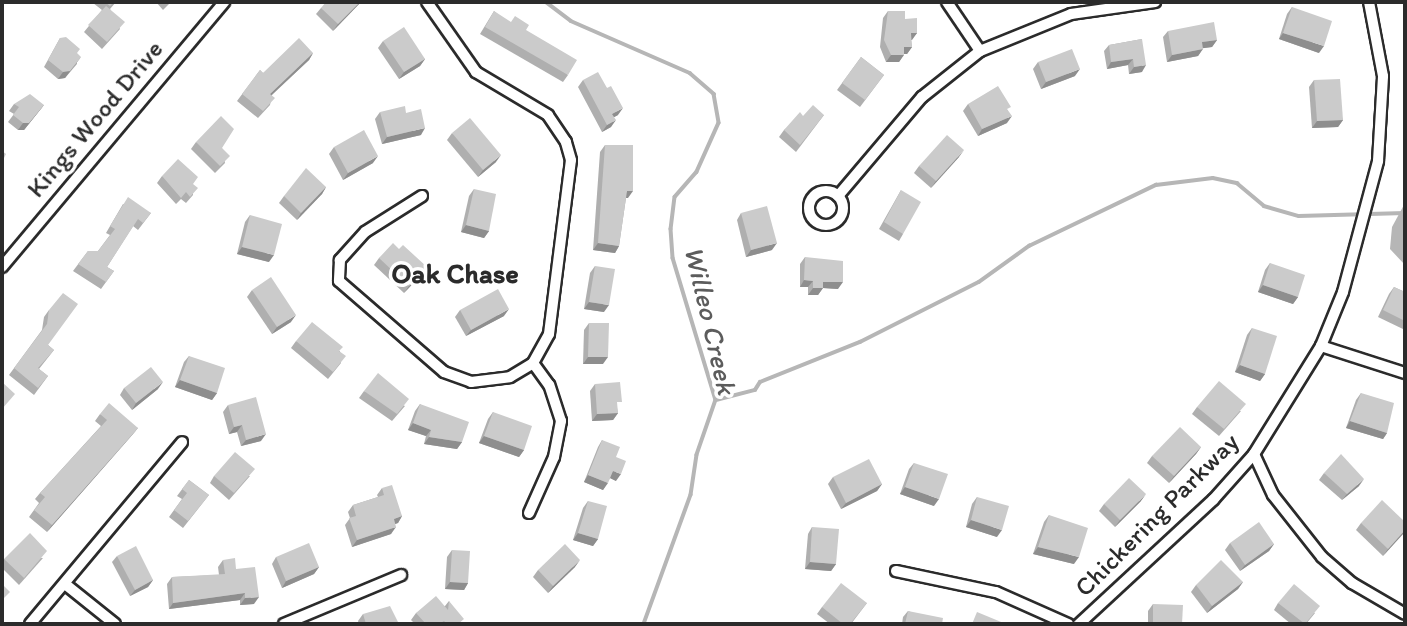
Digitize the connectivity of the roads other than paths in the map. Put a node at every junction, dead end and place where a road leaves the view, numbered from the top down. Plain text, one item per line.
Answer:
1 (224, 2) edge
2 (427, 2) edge
3 (947, 2) edge
4 (1155, 2) edge
5 (1369, 2) edge
6 (980, 51) junction
7 (422, 196) dead end
8 (838, 196) dead end
9 (2, 267) edge
10 (336, 271) junction
11 (323, 272) dead end
12 (1321, 346) junction
13 (533, 363) junction
14 (1405, 373) edge
15 (182, 442) dead end
16 (1254, 454) junction
17 (529, 513) dead end
18 (896, 571) dead end
19 (401, 575) dead end
20 (65, 584) junction
21 (1405, 614) edge
22 (30, 624) edge
23 (115, 624) edge
24 (284, 624) edge
25 (1068, 624) edge
26 (1079, 624) edge

1 - 9 street, Kings Wood Drive
2 - 13 street
3 - 6 street
4 - 6 street
5 - 12 street, Chickering Parkway
6 - 8 street
7 - 10 street
10 - 11 street
10 - 13 street
12 - 14 street
12 - 16 street, Chickering Parkway
13 - 17 street
15 - 20 street
16 - 21 street
16 - 26 street, Chickering Parkway
18 - 25 street
19 - 24 street
20 - 22 street
20 - 23 street

